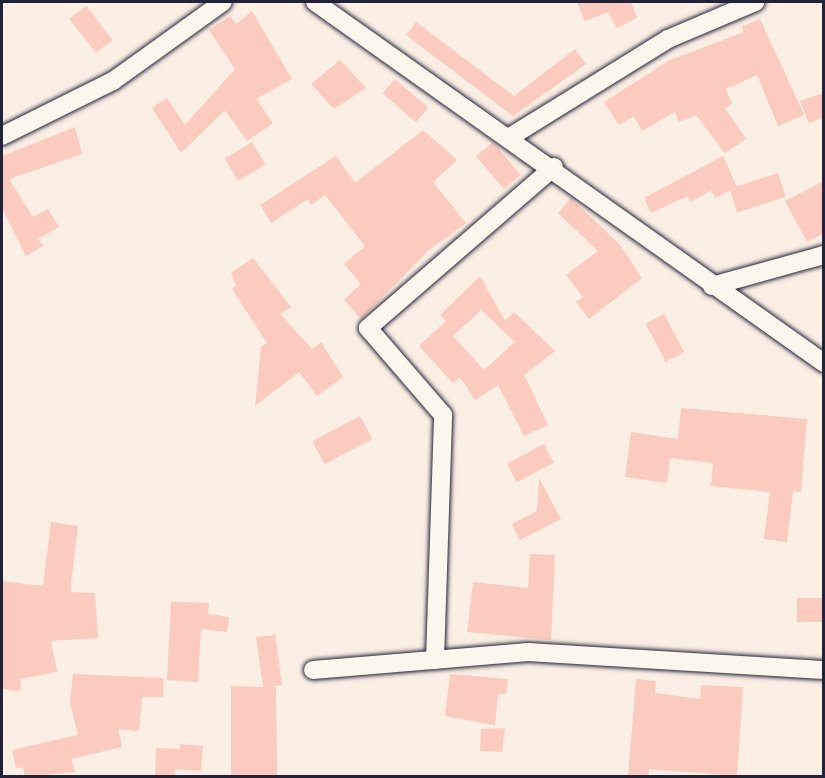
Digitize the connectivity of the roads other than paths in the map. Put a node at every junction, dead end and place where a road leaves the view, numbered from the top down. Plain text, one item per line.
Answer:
1 (223, 2) edge
2 (315, 2) edge
3 (755, 2) edge
4 (2, 136) edge
5 (510, 137) junction
6 (554, 167) junction
7 (824, 255) edge
8 (712, 286) junction
9 (824, 363) edge
10 (435, 660) junction
11 (313, 670) dead end
12 (824, 670) edge

1 - 4 street
2 - 5 street
3 - 5 street
5 - 6 street
6 - 8 street
6 - 10 street
7 - 8 street
8 - 9 street
10 - 11 street
10 - 12 street

